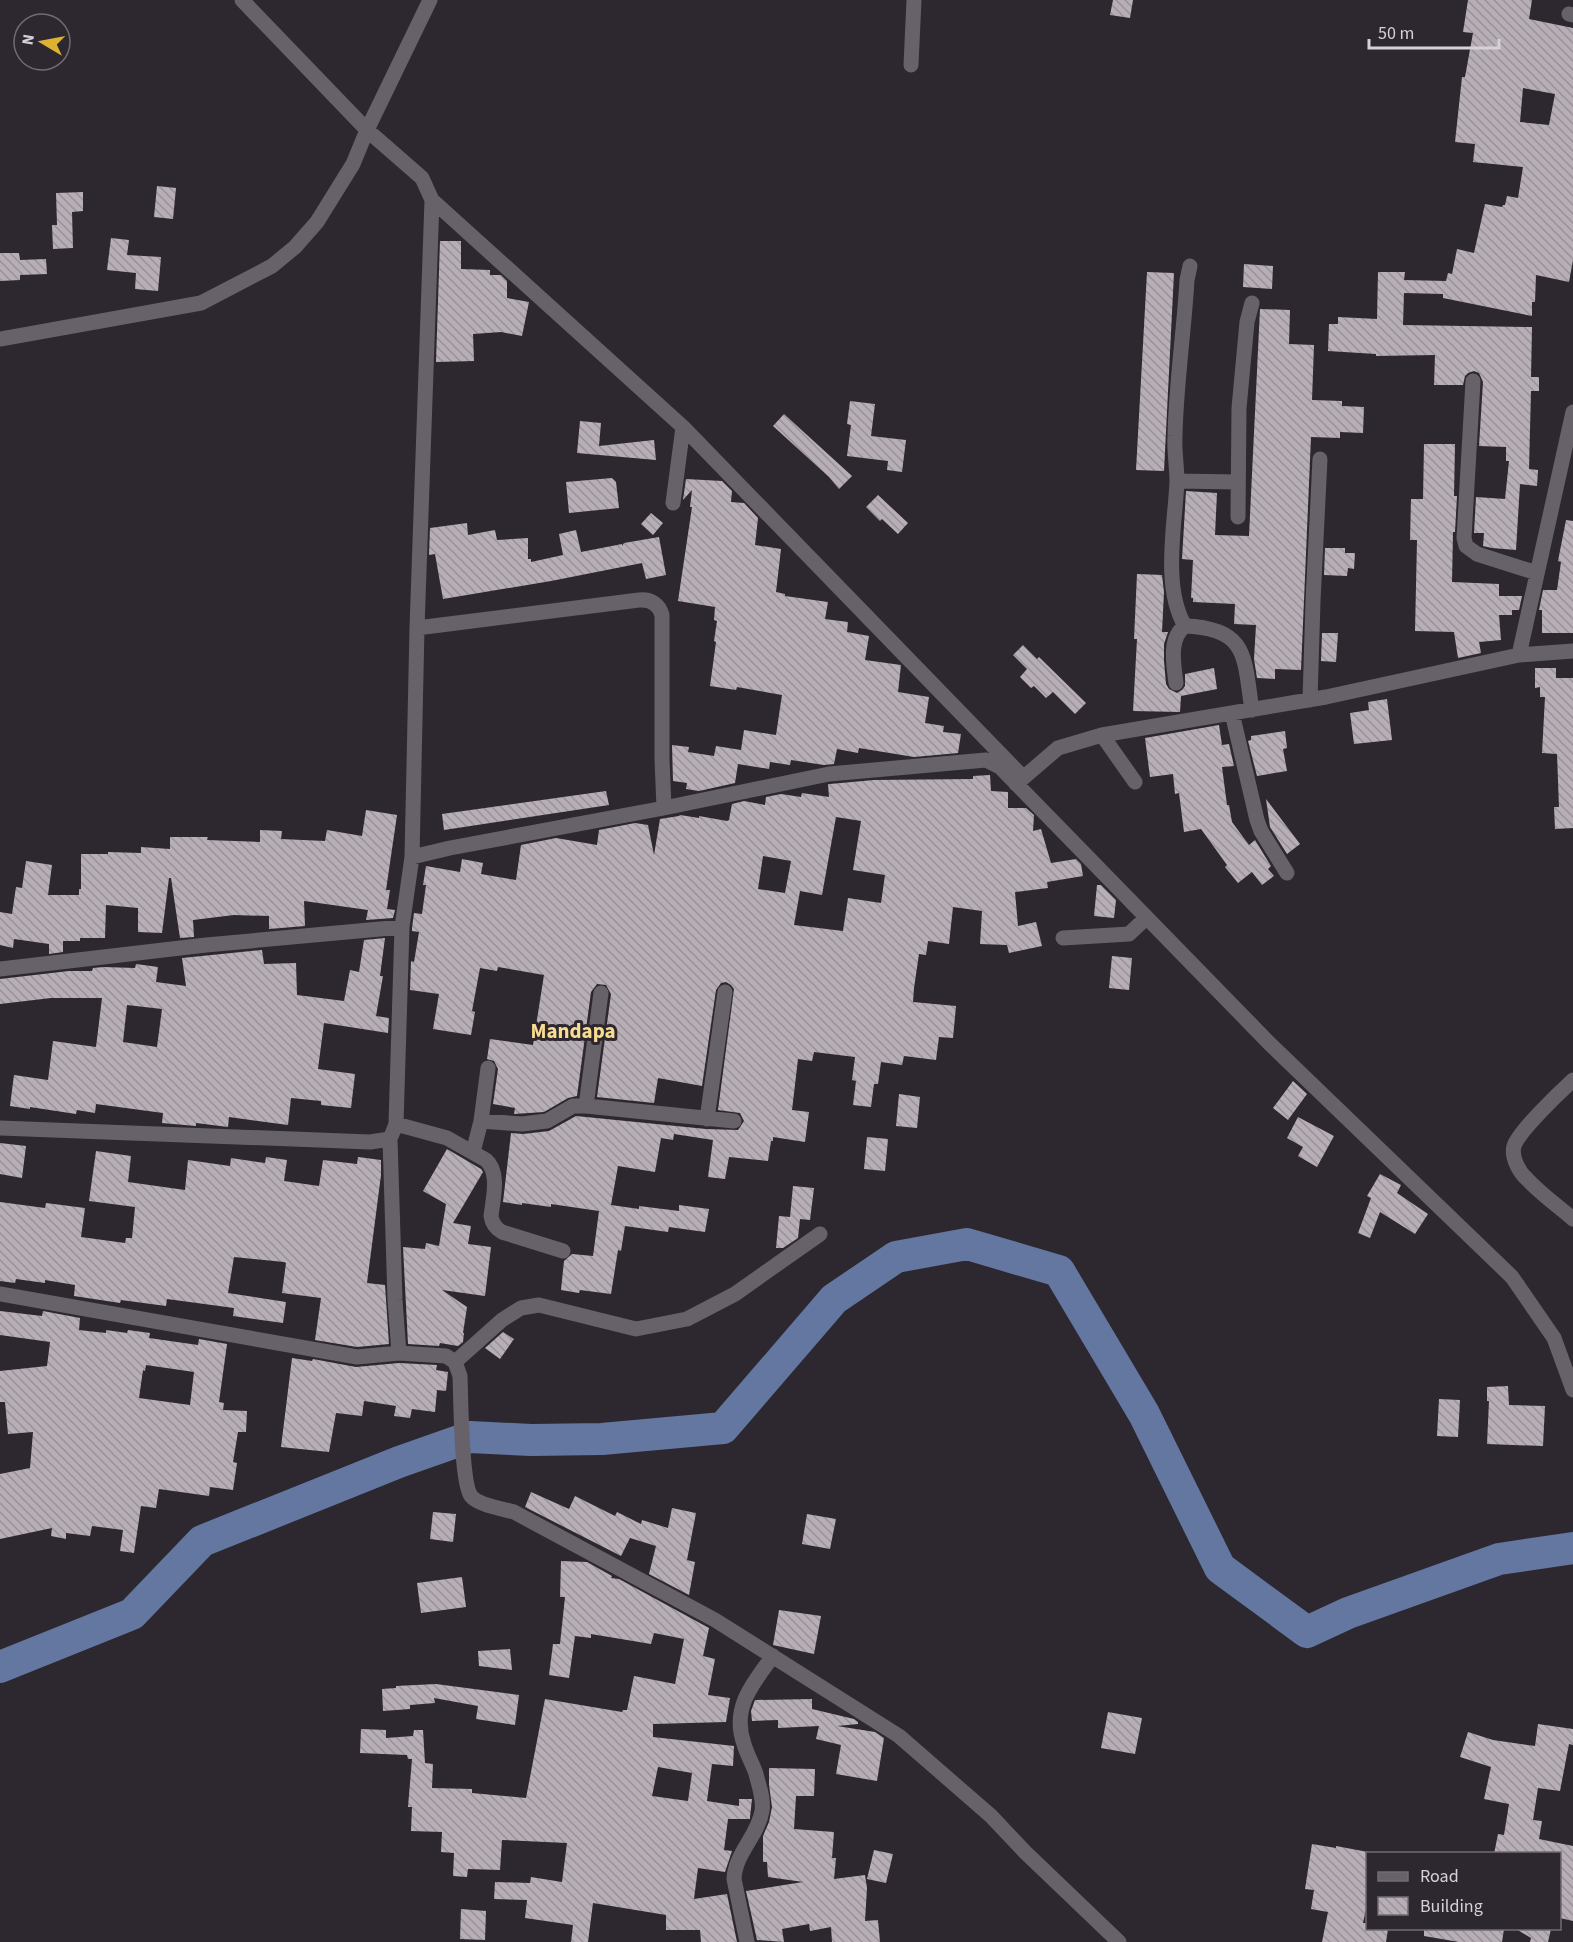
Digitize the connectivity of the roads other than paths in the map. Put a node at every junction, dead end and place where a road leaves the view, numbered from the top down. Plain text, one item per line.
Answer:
1 (242, 0) edge
2 (430, 0) edge
3 (914, 0) edge
4 (911, 65) dead end
5 (367, 130) junction
6 (432, 200) junction
7 (1190, 266) dead end
8 (1252, 303) dead end
9 (0, 339) edge
10 (1473, 381) dead end
11 (1573, 416) edge
12 (683, 427) junction
13 (1320, 459) dead end
14 (1177, 481) junction
15 (1238, 482) junction
16 (673, 503) dead end
17 (1238, 517) dead end
18 (1537, 573) junction
19 (1185, 626) junction
20 (417, 627) junction
21 (1573, 651) edge
22 (1519, 655) junction
23 (1176, 683) dead end
24 (1310, 700) junction
25 (1252, 710) junction
26 (1233, 713) junction
27 (1102, 735) junction
28 (1023, 778) junction
29 (1135, 782) dead end
30 (664, 808) junction
31 (412, 857) junction
32 (1287, 873) dead end
33 (1146, 918) junction
34 (402, 927) junction
35 (1063, 938) dead end
36 (0, 969) edge
37 (724, 992) dead end
38 (602, 993) dead end
39 (488, 1068) dead end
40 (1573, 1080) edge
41 (586, 1106) junction
42 (707, 1119) junction
43 (481, 1121) junction
44 (734, 1121) dead end
45 (396, 1124) junction
46 (0, 1128) edge
47 (390, 1139) junction
48 (473, 1152) junction
49 (1573, 1219) edge
50 (820, 1234) dead end
51 (563, 1251) dead end
52 (0, 1294) edge
53 (399, 1353) junction
54 (455, 1362) junction
55 (1573, 1390) edge
56 (773, 1656) junction
57 (747, 1942) edge
58 (1119, 1942) edge

1 - 5 street
2 - 5 street
3 - 4 street
5 - 6 street
5 - 9 street
6 - 12 street
6 - 20 street
7 - 14 street
8 - 15 street
10 - 18 street
11 - 18 street
12 - 16 street
12 - 28 street
13 - 24 street
14 - 15 street
14 - 19 street
15 - 17 street
18 - 22 street
19 - 23 street
19 - 25 street
20 - 30 street
20 - 31 street
21 - 22 street
22 - 24 street
24 - 25 street
25 - 26 street
26 - 27 street
26 - 32 street
27 - 28 street
27 - 29 street
28 - 30 street
28 - 33 street
30 - 31 street
31 - 34 street
33 - 35 street
33 - 55 street
34 - 36 street
34 - 45 street
37 - 42 street
38 - 41 street
39 - 43 street
40 - 49 street
41 - 42 street
41 - 43 street
42 - 44 street
43 - 48 street
45 - 47 street
45 - 48 street
46 - 47 street
47 - 53 street
48 - 51 street
50 - 54 street
52 - 53 street
53 - 54 street
54 - 56 street
56 - 57 street
56 - 58 street

